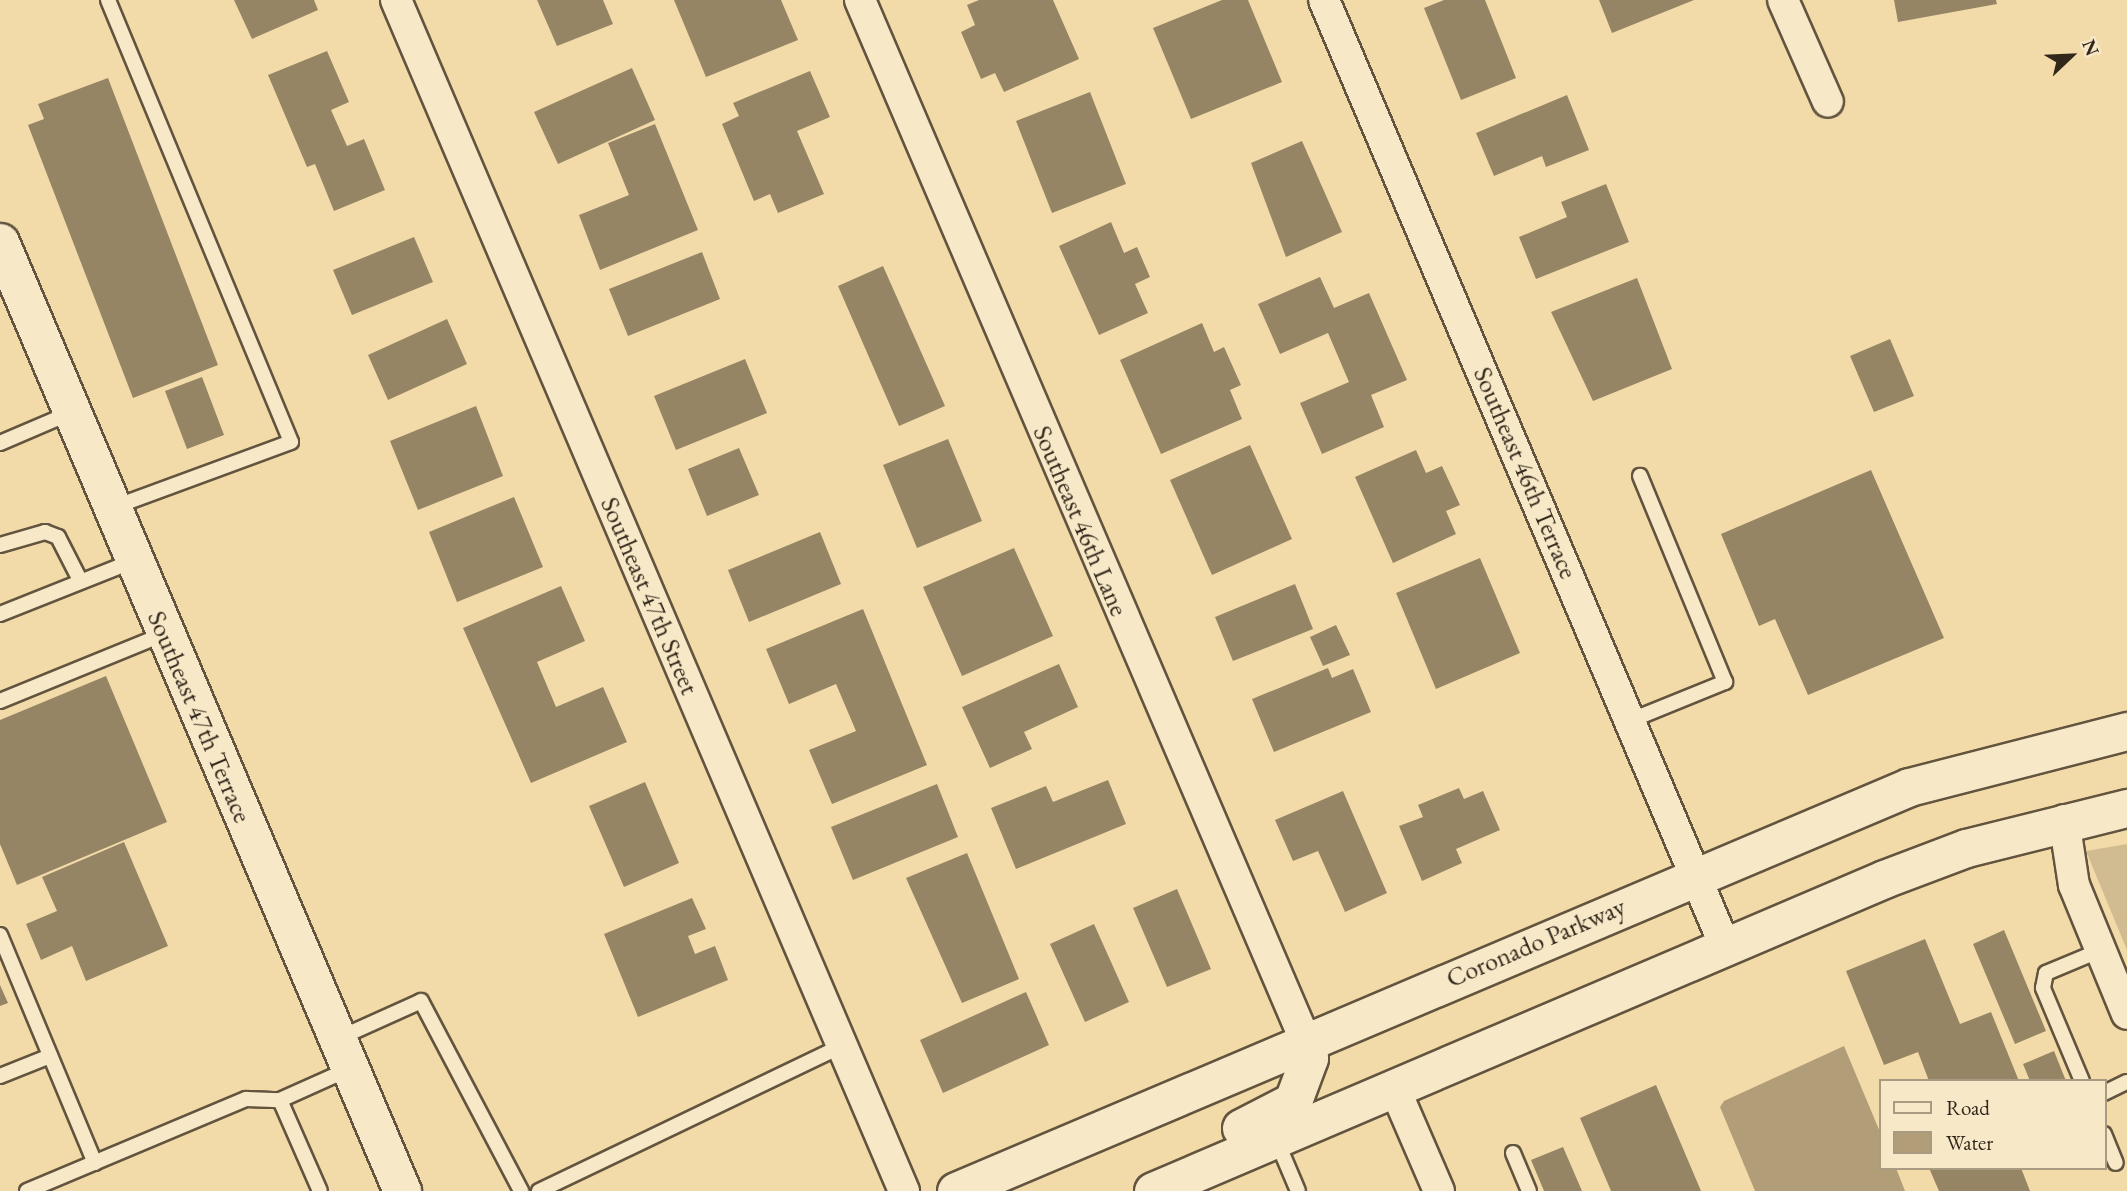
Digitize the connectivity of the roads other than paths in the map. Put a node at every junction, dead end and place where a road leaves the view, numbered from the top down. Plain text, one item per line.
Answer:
1 (108, 0) edge
2 (396, 0) edge
3 (860, 0) edge
4 (1324, 0) edge
5 (1783, 0) edge
6 (1828, 102) dead end
7 (0, 242) edge
8 (71, 413) junction
9 (0, 443) edge
10 (1640, 475) dead end
11 (111, 508) junction
12 (0, 545) edge
13 (133, 561) junction
14 (80, 580) junction
15 (0, 614) edge
16 (164, 634) junction
17 (0, 701) edge
18 (1629, 721) junction
19 (2127, 732) edge
20 (2127, 808) edge
21 (2064, 820) junction
22 (1695, 876) junction
23 (0, 935) edge
24 (1725, 946) junction
25 (2101, 950) junction
26 (2121, 984) edge
27 (2127, 1014) edge
28 (1305, 1040) junction
29 (840, 1047) junction
30 (340, 1055) junction
31 (50, 1056) junction
32 (0, 1076) edge
33 (2081, 1079) edge
34 (2127, 1082) edge
35 (1394, 1087) junction
36 (2106, 1092) edge
37 (280, 1100) junction
38 (1275, 1138) junction
39 (2106, 1139) edge
40 (1513, 1153) dead end
41 (95, 1163) junction
42 (2116, 1163) dead end
43 (1172, 1187) edge
44 (27, 1191) edge
45 (320, 1191) edge
46 (402, 1191) edge
47 (521, 1191) edge
48 (539, 1191) edge
49 (904, 1191) edge
50 (956, 1191) edge
51 (1298, 1191) edge
52 (1439, 1191) edge
53 (1529, 1191) edge

1 - 11 lane
2 - 29 street, Southeast 47th Street
3 - 28 street, Southeast 46th Lane
4 - 18 street, Southeast 46th Terrace
5 - 6 street
7 - 8 street, Southeast 47th Terrace
8 - 9 lane
8 - 11 street, Southeast 47th Terrace
10 - 18 lane
11 - 13 street, Southeast 47th Terrace
12 - 14 lane
13 - 14 lane
13 - 16 street, Southeast 47th Terrace
14 - 15 lane
16 - 17 lane
16 - 30 street, Southeast 47th Terrace
18 - 22 street, Southeast 46th Terrace
19 - 22 street, Coronado Parkway
20 - 21 street
21 - 24 street
21 - 25 street
22 - 24 street, Southeast 46th Terrace
22 - 28 street, Coronado Parkway
23 - 31 lane
24 - 35 street
25 - 26 street
25 - 33 lane
26 - 27 street
28 - 43 street
28 - 50 street, Coronado Parkway
29 - 48 lane
29 - 49 street, Southeast 47th Street
30 - 37 lane
30 - 46 street, Southeast 47th Terrace
30 - 47 lane
31 - 32 lane
31 - 41 lane
34 - 36 lane
35 - 38 street
35 - 52 street
37 - 41 lane
37 - 45 lane
38 - 43 street
38 - 51 lane
39 - 42 lane
40 - 53 lane
41 - 44 lane

